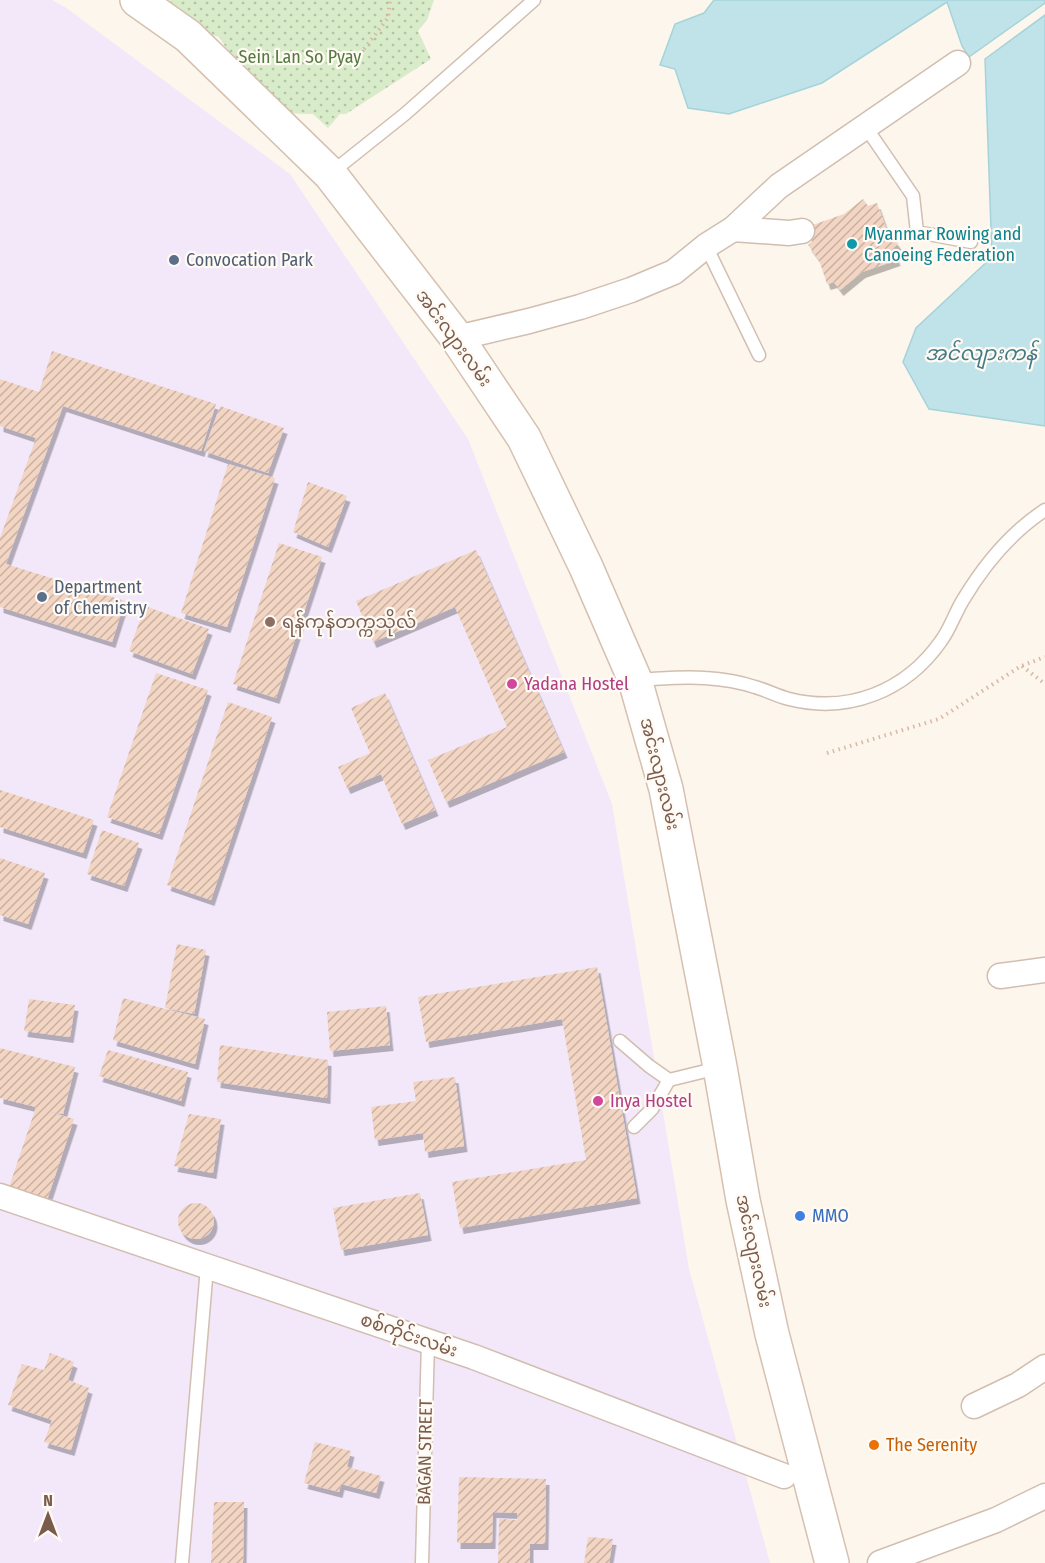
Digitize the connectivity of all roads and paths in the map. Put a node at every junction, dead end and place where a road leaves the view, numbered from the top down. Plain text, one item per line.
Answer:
1 (137, 0) edge
2 (390, 0) edge
3 (534, 0) edge
4 (364, 50) dead end
5 (958, 63) dead end
6 (865, 126) junction
7 (330, 174) junction
8 (733, 229) junction
9 (802, 231) dead end
10 (971, 242) dead end
11 (706, 246) junction
12 (457, 338) junction
13 (759, 355) dead end
14 (1045, 510) edge
15 (1045, 657) edge
16 (1021, 666) junction
17 (635, 680) junction
18 (1045, 684) edge
19 (827, 753) dead end
20 (1045, 970) edge
21 (1000, 976) dead end
22 (620, 1041) dead end
23 (720, 1067) junction
24 (669, 1080) junction
25 (634, 1127) dead end
26 (0, 1196) edge
27 (207, 1267) junction
28 (428, 1342) junction
29 (1045, 1367) edge
30 (974, 1406) dead end
31 (799, 1482) junction
32 (1045, 1496) edge
33 (182, 1563) edge
34 (422, 1563) edge
35 (832, 1563) edge
36 (880, 1563) edge

1 - 7 main road, အင်းလျားလမ်း
2 - 4 path
3 - 7 lane
5 - 6 street
6 - 8 street
6 - 10 lane
7 - 12 main road, အင်းလျားလမ်း
8 - 9 street
8 - 11 street
11 - 12 street
11 - 13 lane
12 - 17 main road, အင်းလျားလမ်း
14 - 17 lane
15 - 16 path
16 - 18 path
16 - 19 path
17 - 23 main road, အင်းလျားလမ်း
20 - 21 street
22 - 24 lane
23 - 24 lane
23 - 31 main road, အင်းလျားလမ်း
24 - 25 lane
26 - 27 street, စစ်ကိုင်းလမ်း
27 - 28 street, စစ်ကိုင်းလမ်း
27 - 33 lane
28 - 31 street, စစ်ကိုင်းလမ်း
28 - 34 lane, BAGAN STREET
29 - 30 street
31 - 35 main road, အင်းလျားလမ်း
32 - 36 street

